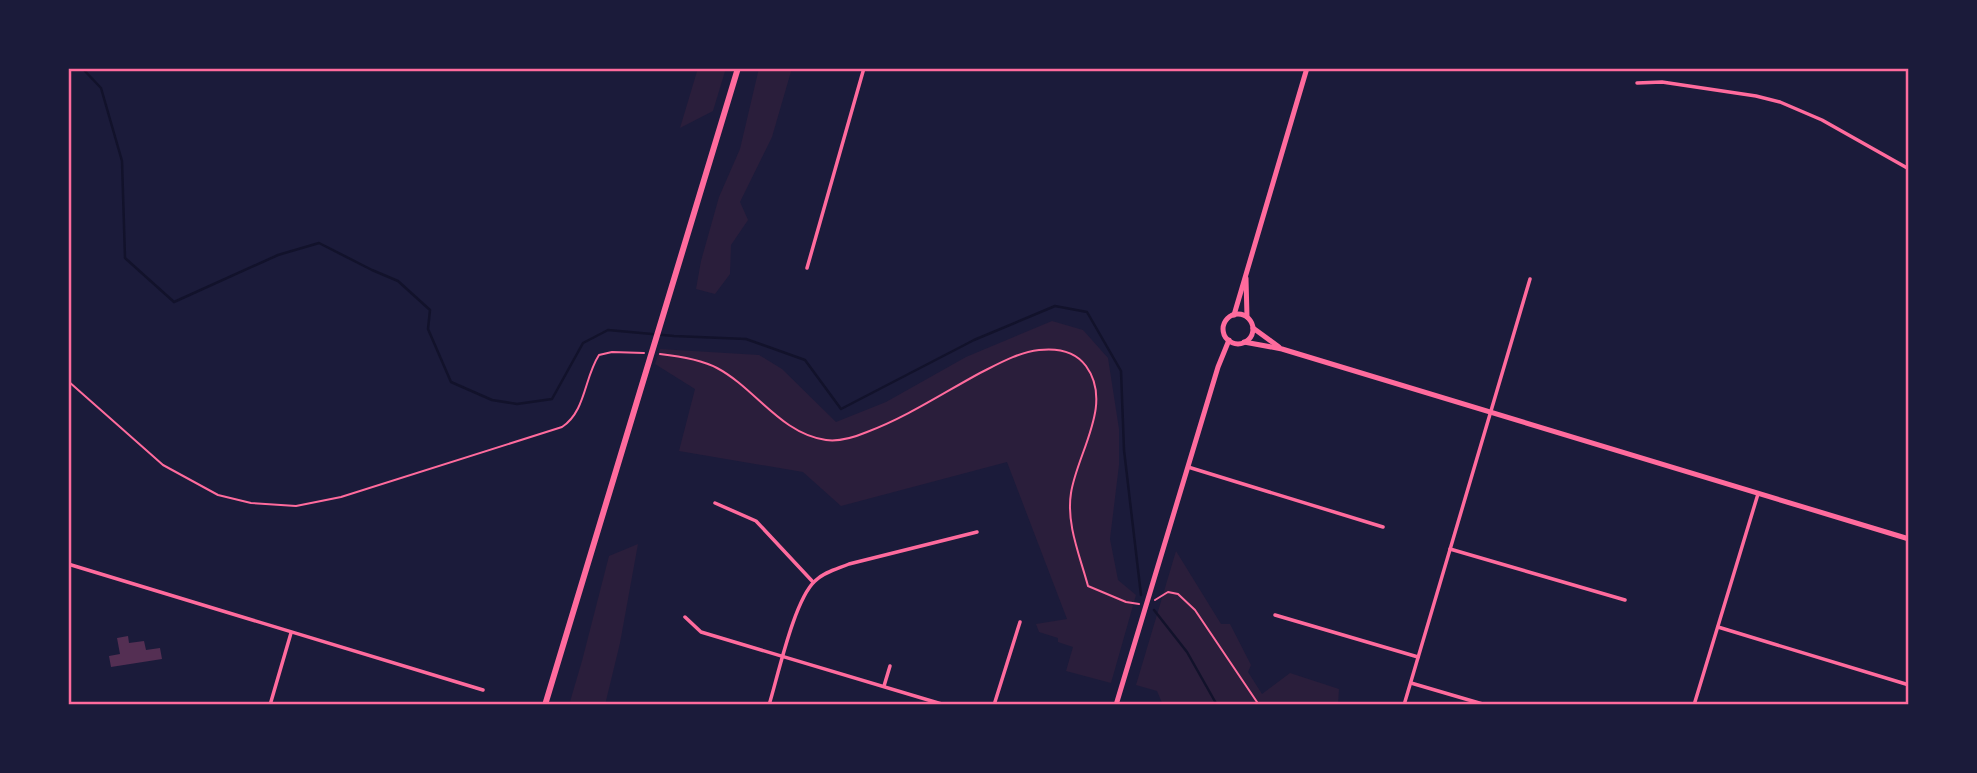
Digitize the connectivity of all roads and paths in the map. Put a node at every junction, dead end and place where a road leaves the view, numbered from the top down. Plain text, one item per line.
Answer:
1 (738, 68) edge
2 (864, 68) edge
3 (1307, 68) edge
4 (1637, 83) dead end
5 (1909, 169) edge
6 (807, 268) dead end
7 (1246, 273) junction
8 (1530, 279) dead end
9 (1234, 315) junction
10 (1247, 317) junction
11 (1253, 328) junction
12 (1229, 340) junction
13 (1244, 342) junction
14 (1283, 349) junction
15 (649, 353) dead end
16 (658, 354) dead end
17 (68, 381) edge
18 (1492, 413) junction
19 (1188, 467) junction
20 (1758, 494) junction
21 (715, 503) dead end
22 (1382, 527) dead end
23 (977, 532) dead end
24 (1909, 539) edge
25 (1450, 549) junction
26 (68, 564) edge
27 (813, 582) junction
28 (1157, 600) dead end
29 (1625, 600) dead end
30 (1139, 604) dead end
31 (1275, 615) dead end
32 (685, 617) dead end
33 (1020, 622) dead end
34 (1718, 626) junction
35 (292, 632) junction
36 (783, 656) junction
37 (1418, 657) junction
38 (890, 666) dead end
39 (1411, 683) junction
40 (1909, 685) edge
41 (884, 686) junction
42 (483, 690) dead end
43 (270, 705) edge
44 (545, 705) edge
45 (769, 705) edge
46 (945, 705) edge
47 (994, 705) edge
48 (1116, 705) edge
49 (1259, 705) edge
50 (1404, 705) edge
51 (1486, 705) edge
52 (1694, 705) edge

1 - 44 highway
2 - 6 street
3 - 7 street
4 - 5 street
7 - 9 street
7 - 10 street
8 - 18 street
9 - 10 street
9 - 12 street
10 - 11 street
11 - 13 street
11 - 14 street
12 - 13 street
12 - 19 street
13 - 14 street
14 - 18 street
15 - 17 path
16 - 30 path
18 - 20 street
18 - 25 street
19 - 22 street
19 - 48 street
20 - 24 street
20 - 34 street
21 - 27 street
23 - 27 street
25 - 29 street
25 - 37 street
26 - 35 street
27 - 36 street
28 - 49 path
31 - 37 street
32 - 36 street
33 - 47 street
34 - 40 street
34 - 52 street
35 - 42 street
35 - 43 street
36 - 41 street
36 - 45 street
37 - 39 street
38 - 41 street
39 - 50 street
39 - 51 street
41 - 46 street

